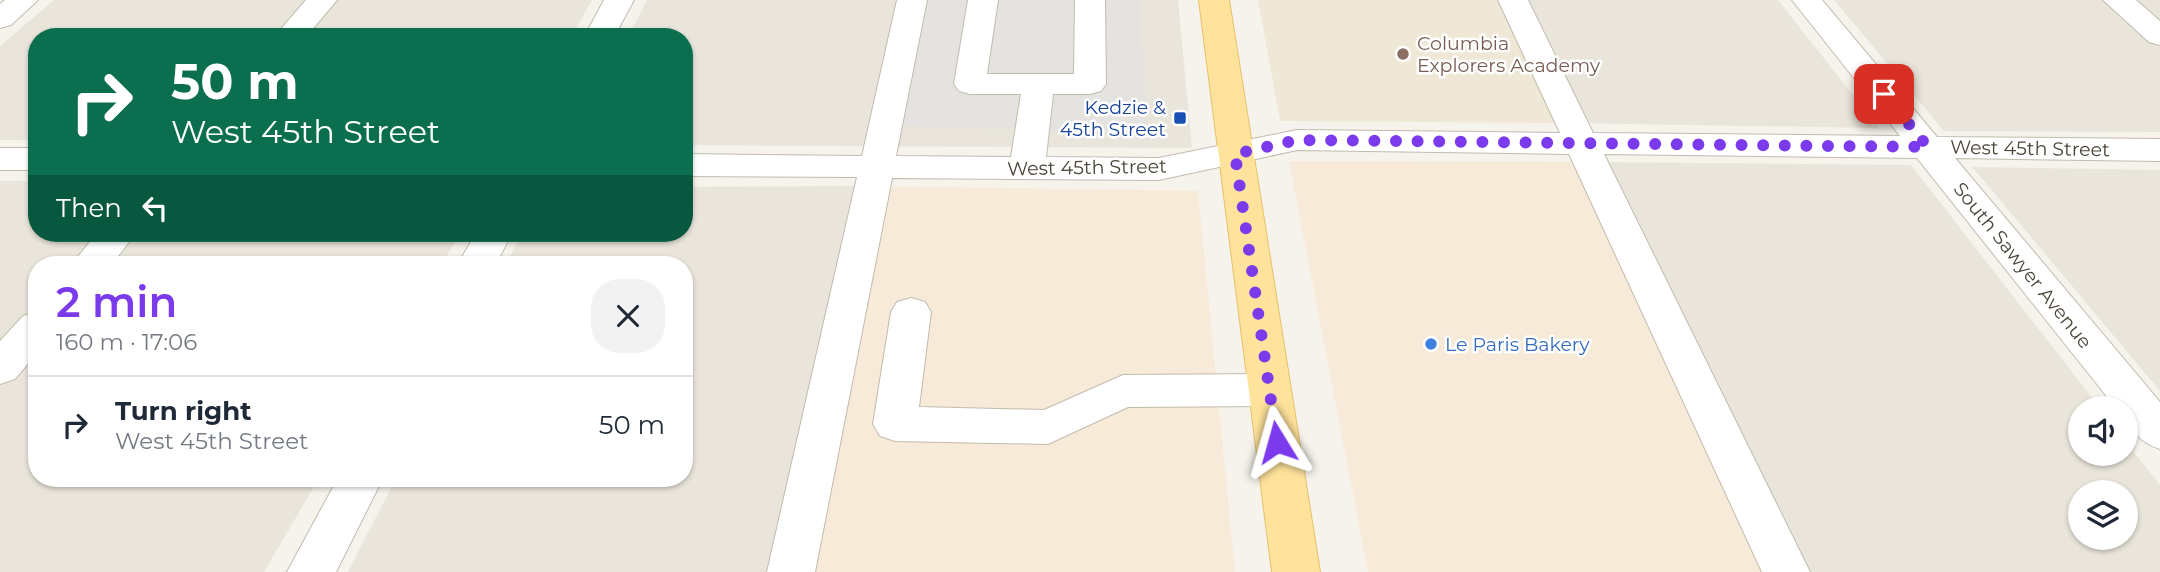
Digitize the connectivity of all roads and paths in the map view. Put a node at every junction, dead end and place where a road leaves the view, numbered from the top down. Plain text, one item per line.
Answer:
1 (23, 0) edge
2 (322, 0) edge
3 (619, 0) edge
4 (912, 0) edge
5 (983, 0) edge
6 (1090, 0) edge
7 (1214, 0) edge
8 (1513, 0) edge
9 (1807, 0) edge
10 (2118, 0) edge
11 (0, 19) edge
12 (297, 28) edge
13 (604, 28) edge
14 (2160, 36) edge
15 (1038, 85) junction
16 (1581, 143) junction
17 (1928, 147) junction
18 (2160, 150) edge
19 (1235, 154) junction
20 (0, 159) edge
21 (28, 159) edge
22 (693, 165) edge
23 (877, 167) junction
24 (1027, 168) junction
25 (110, 242) edge
26 (97, 256) edge
27 (911, 312) dead end
28 (28, 336) edge
29 (0, 368) edge
30 (1269, 390) junction
31 (2160, 432) edge
32 (357, 487) edge
33 (311, 572) edge
34 (792, 572) edge
35 (1296, 572) edge
36 (1786, 572) edge

1 - 11 street
2 - 12 street
3 - 13 street
4 - 23 street
5 - 15 street
6 - 15 street
7 - 19 main road
8 - 16 street
9 - 17 street, South Sawyer Avenue
10 - 14 street
15 - 24 street
16 - 17 street, West 45th Street
16 - 19 street, West 45th Street
16 - 36 street
17 - 18 street, West 45th Street
17 - 31 street, South Sawyer Avenue
19 - 24 street, West 45th Street
19 - 30 main road
20 - 21 street
22 - 23 street, West 45th Street
23 - 24 street, West 45th Street
23 - 34 street
25 - 26 street
27 - 30 street
28 - 29 street
30 - 35 main road
32 - 33 street

